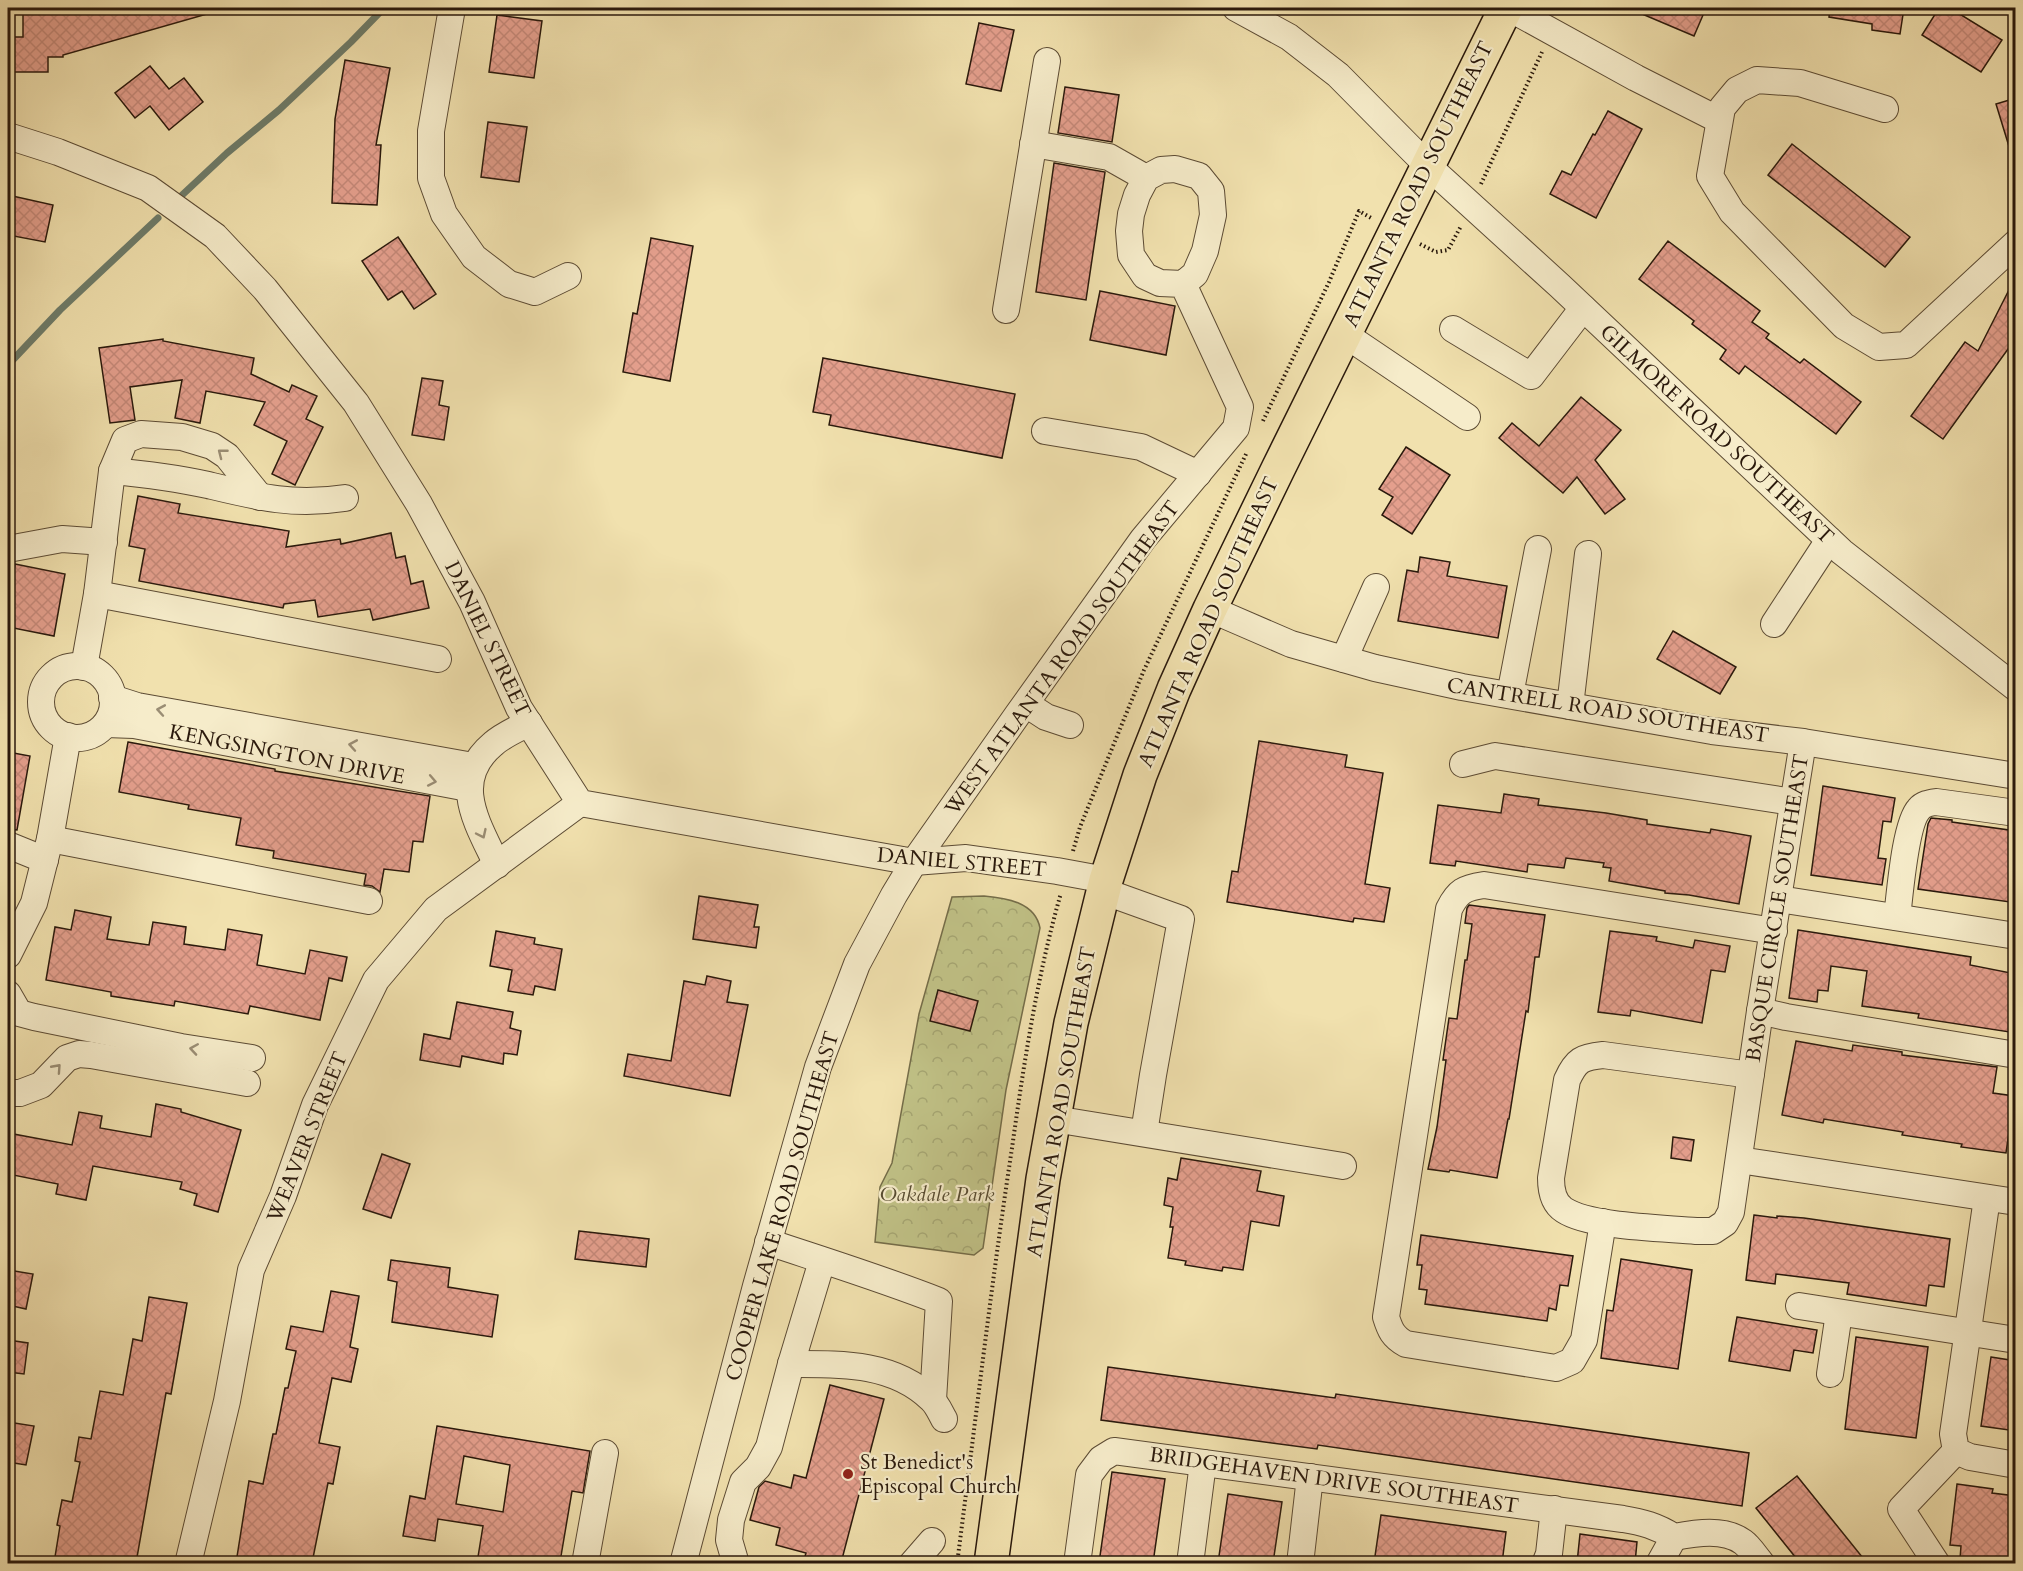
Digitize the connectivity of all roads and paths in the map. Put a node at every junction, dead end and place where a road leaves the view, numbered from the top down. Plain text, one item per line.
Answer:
1 (452, 8) edge
2 (1236, 8) edge
3 (1507, 8) edge
4 (1047, 61) dead end
5 (1885, 109) dead end
6 (1719, 120) junction
7 (8, 136) edge
8 (1033, 144) junction
9 (1428, 166) junction
10 (1146, 178) junction
11 (2016, 243) edge
12 (568, 276) dead end
13 (1183, 284) junction
14 (1583, 308) junction
15 (1005, 310) dead end
16 (1453, 329) dead end
17 (1344, 334) junction
18 (1467, 417) dead end
19 (1045, 431) dead end
20 (111, 471) junction
21 (1198, 474) junction
22 (260, 497) junction
23 (345, 498) dead end
24 (1829, 540) junction
25 (104, 542) junction
26 (8, 549) edge
27 (1538, 549) dead end
28 (1588, 554) dead end
29 (1376, 587) dead end
30 (97, 594) junction
31 (1210, 609) junction
32 (1774, 624) dead end
33 (438, 658) dead end
34 (1344, 660) junction
35 (84, 667) junction
36 (2016, 688) edge
37 (1510, 695) junction
38 (112, 698) junction
39 (1026, 704) junction
40 (1570, 706) junction
41 (529, 723) junction
42 (105, 724) junction
43 (1070, 725) dead end
44 (68, 736) junction
45 (1803, 742) junction
46 (1463, 764) dead end
47 (470, 777) junction
48 (2016, 777) edge
49 (1793, 802) junction
50 (580, 803) junction
51 (2016, 813) edge
52 (8, 845) edge
53 (47, 850) junction
54 (914, 862) junction
55 (497, 865) junction
56 (1105, 886) junction
57 (1779, 899) junction
58 (369, 901) dead end
59 (1897, 917) junction
60 (1052, 924) dead end
61 (1774, 931) junction
62 (2016, 936) edge
63 (8, 955) edge
64 (8, 994) edge
65 (1760, 1011) junction
66 (2016, 1055) edge
67 (1751, 1075) junction
68 (8, 1093) edge
69 (1054, 1119) junction
70 (1144, 1133) junction
71 (1739, 1160) junction
72 (1343, 1166) dead end
73 (1987, 1198) junction
74 (2016, 1202) edge
75 (1603, 1222) junction
76 (768, 1242) junction
77 (822, 1261) junction
78 (1799, 1306) dead end
79 (1839, 1313) junction
80 (1967, 1333) junction
81 (2016, 1340) edge
82 (791, 1364) junction
83 (1830, 1374) dead end
84 (1956, 1451) junction
85 (605, 1453) dead end
86 (1203, 1463) junction
87 (2016, 1465) edge
88 (1310, 1477) junction
89 (1554, 1509) junction
90 (1674, 1537) junction
91 (932, 1541) dead end
92 (188, 1563) edge
93 (585, 1563) edge
94 (683, 1563) edge
95 (736, 1563) edge
96 (912, 1563) edge
97 (957, 1563) edge
98 (991, 1563) edge
99 (1077, 1563) edge
100 (1190, 1563) edge
101 (1300, 1563) edge
102 (1545, 1563) edge
103 (1659, 1563) edge
104 (1762, 1563) edge
105 (1937, 1563) edge

1 - 12 street
2 - 9 street, GILMORE ROAD SOUTHEAST
3 - 6 street
3 - 9 main road, ATLANTA ROAD SOUTHEAST
4 - 8 street
5 - 6 street
6 - 11 street
7 - 41 street, DANIEL STREET
8 - 10 street
8 - 15 street
9 - 14 street, GILMORE ROAD SOUTHEAST
9 - 17 main road, ATLANTA ROAD SOUTHEAST
10 - 13 street
10 - 13 street
13 - 21 street, WEST ATLANTA ROAD SOUTHEAST
14 - 16 street
14 - 24 street, GILMORE ROAD SOUTHEAST
17 - 18 street
17 - 31 main road, ATLANTA ROAD SOUTHEAST
19 - 21 street
20 - 22 street
22 -> 20 street
20 - 25 street
21 - 39 street, WEST ATLANTA ROAD SOUTHEAST
22 - 23 street
24 - 32 street
24 - 36 street, GILMORE ROAD SOUTHEAST
25 - 26 street
25 - 30 street
27 - 37 street
28 - 40 street
29 - 34 street
30 - 33 street
30 - 35 street
31 - 34 street, CANTRELL ROAD SOUTHEAST
31 - 56 main road, ATLANTA ROAD SOUTHEAST
34 - 37 street, CANTRELL ROAD SOUTHEAST
35 - 38 street
35 - 44 street
37 - 40 street, CANTRELL ROAD SOUTHEAST
38 - 42 street
47 -> 38 street, KENGSINGTON DRIVE
39 - 43 street
39 - 54 street, WEST ATLANTA ROAD SOUTHEAST
40 - 45 street, CANTRELL ROAD SOUTHEAST
41 - 47 street
41 - 50 street, DANIEL STREET
42 - 44 street
42 -> 47 street, KENGSINGTON DRIVE
44 - 53 street
45 - 48 street, CANTRELL ROAD SOUTHEAST
45 - 49 street, BASQUE CIRCLE SOUTHEAST
46 - 49 street
47 -> 55 street
49 - 57 street, BASQUE CIRCLE SOUTHEAST
50 - 54 street, DANIEL STREET
50 - 55 street, WEAVER STREET
51 - 59 street
52 - 53 street
53 - 58 street
53 - 63 street
54 - 56 street, DANIEL STREET
54 - 76 street, COOPER LAKE ROAD SOUTHEAST
55 - 92 street, WEAVER STREET
56 - 69 main road, ATLANTA ROAD SOUTHEAST
56 - 70 street, DANIEL STREET
57 - 59 street
57 - 61 street, BASQUE CIRCLE SOUTHEAST
59 - 62 street
60 - 97 path
61 - 65 street, BASQUE CIRCLE SOUTHEAST
61 - 75 street
68 -> 64 street
65 - 66 street
65 - 67 street, BASQUE CIRCLE SOUTHEAST
67 - 71 street, BASQUE CIRCLE SOUTHEAST
67 - 75 street, BASQUE CIRCLE SOUTHEAST
69 - 70 street
69 - 98 main road, ATLANTA ROAD SOUTHEAST
70 - 72 street
71 - 73 street
71 - 75 street, BASQUE CIRCLE SOUTHEAST
73 - 74 street
73 - 80 street
76 - 77 street
76 - 94 street, COOPER LAKE ROAD SOUTHEAST
77 - 82 street
77 - 82 street
78 - 79 street
79 - 80 street
79 - 83 street
80 - 81 street
80 - 84 street
82 - 95 street
84 - 87 street
84 - 105 street
85 - 93 street
86 - 88 street, BRIDGEHAVEN DRIVE SOUTHEAST
86 - 99 street, BRIDGEHAVEN DRIVE SOUTHEAST
86 - 100 street
88 - 89 street, BRIDGEHAVEN DRIVE SOUTHEAST
88 - 101 street
89 - 90 street, BRIDGEHAVEN DRIVE SOUTHEAST
89 - 102 street
90 - 103 street
90 - 104 street
91 - 96 street

